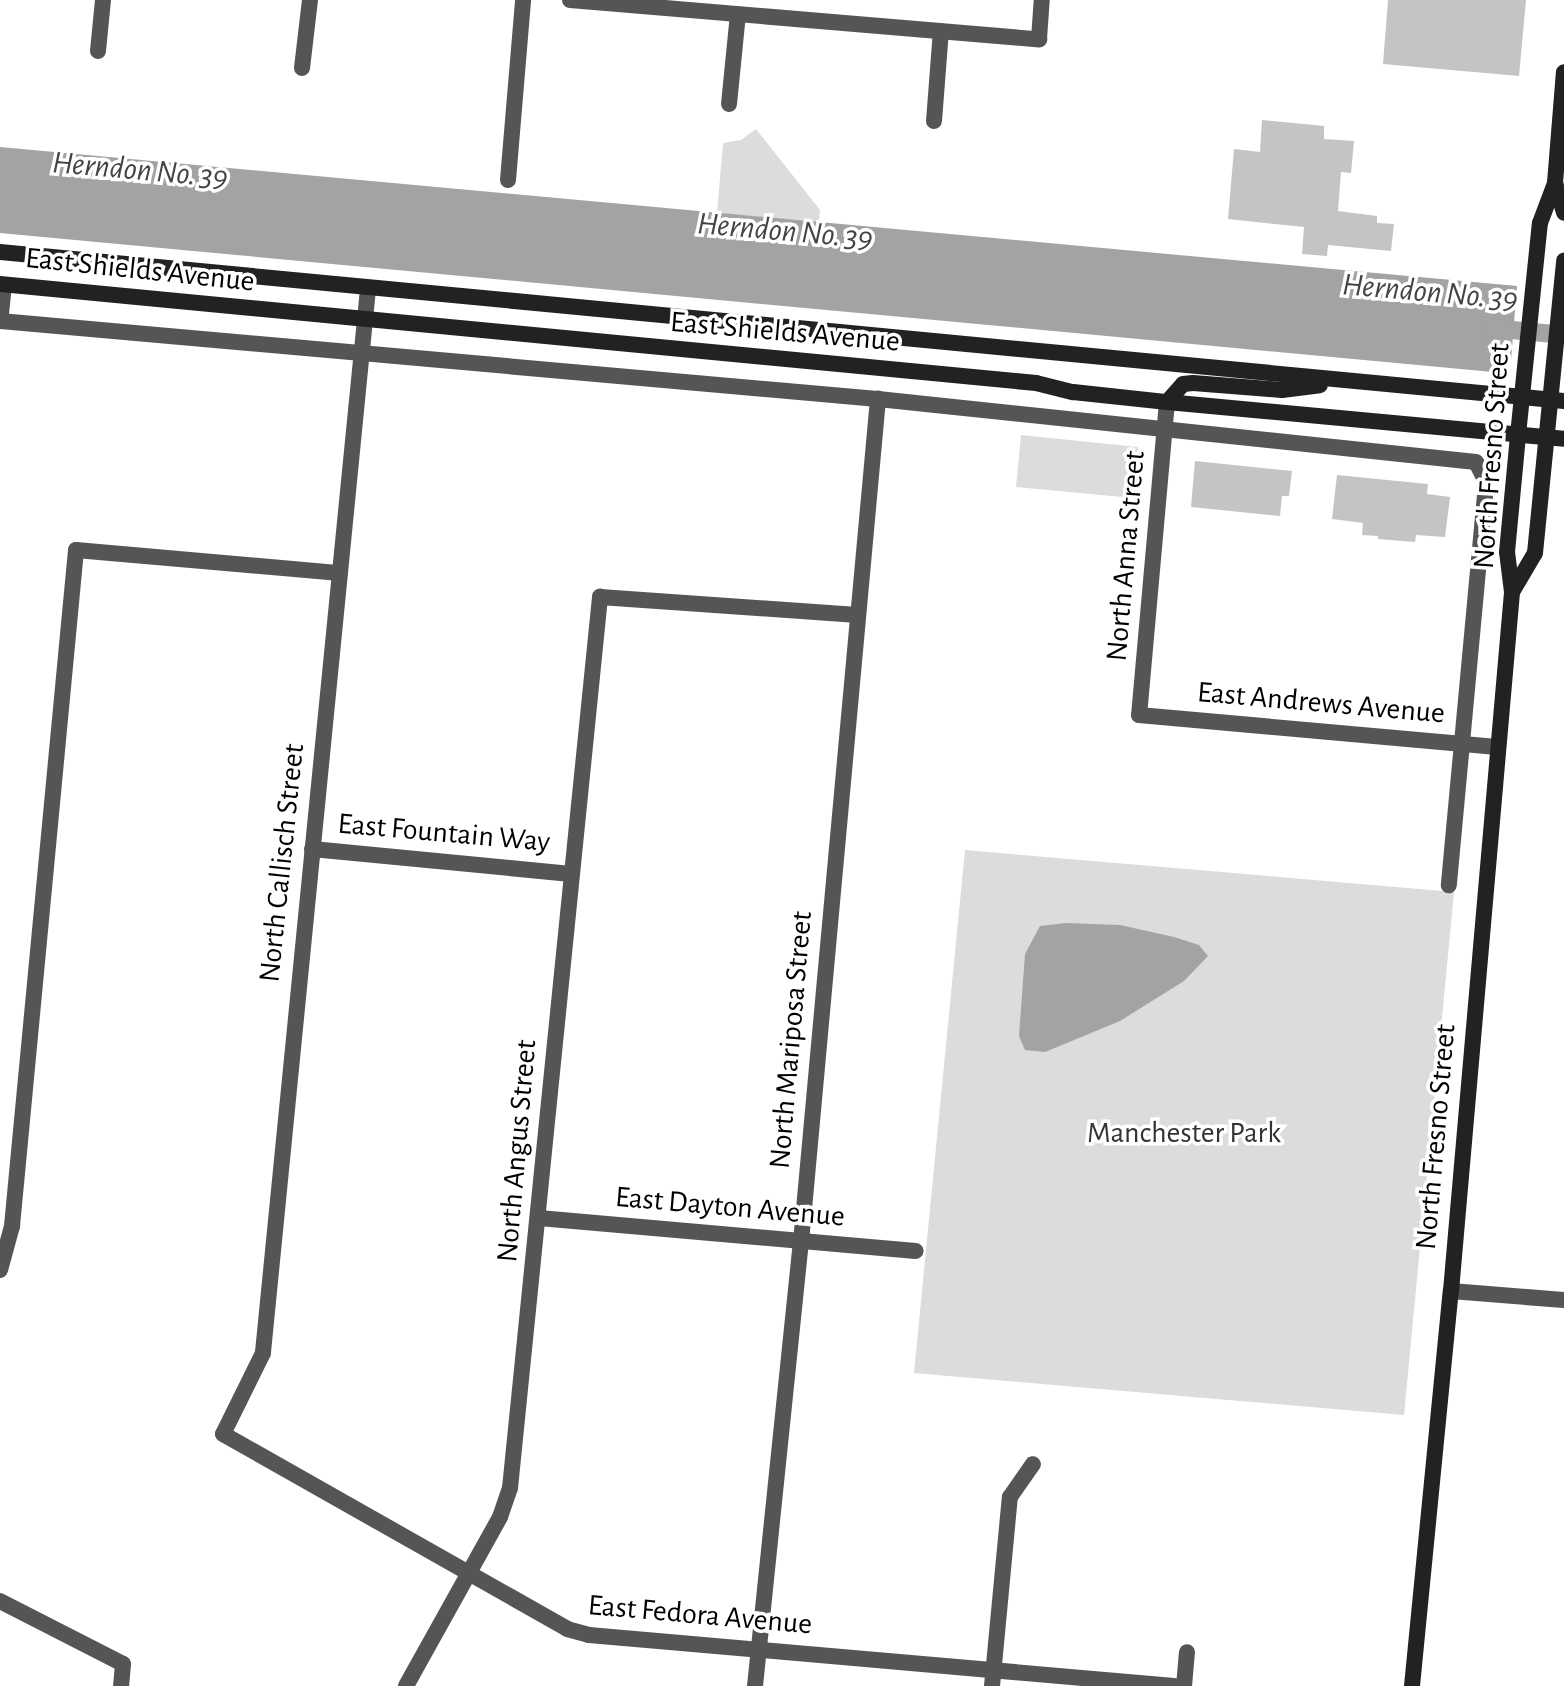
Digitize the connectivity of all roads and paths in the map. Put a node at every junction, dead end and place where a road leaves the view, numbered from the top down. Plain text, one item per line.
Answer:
1 (103, 0) edge
2 (310, 0) edge
3 (523, 0) edge
4 (570, 0) edge
5 (1042, 0) edge
6 (738, 14) junction
7 (941, 31) junction
8 (98, 51) dead end
9 (302, 68) dead end
10 (1564, 72) edge
11 (1563, 102) edge
12 (729, 104) dead end
13 (934, 121) dead end
14 (508, 180) dead end
15 (1555, 183) junction
16 (1564, 213) edge
17 (0, 252) edge
18 (1564, 260) edge
19 (2, 284) edge
20 (368, 289) junction
21 (365, 321) junction
22 (362, 354) junction
23 (1349, 381) junction
24 (1523, 397) junction
25 (878, 399) junction
26 (1557, 400) edge
27 (1167, 402) junction
28 (1165, 430) junction
29 (1518, 435) junction
30 (1546, 437) junction
31 (1564, 439) edge
32 (340, 573) junction
33 (1512, 592) junction
34 (857, 615) junction
35 (1139, 715) joint
36 (1461, 743) junction
37 (1497, 747) junction
38 (312, 849) junction
39 (571, 874) junction
40 (1449, 885) dead end
41 (539, 1218) junction
42 (801, 1242) junction
43 (916, 1251) dead end
44 (0, 1270) edge
45 (1451, 1291) junction
46 (1564, 1300) edge
47 (223, 1434) joint
48 (1033, 1464) dead end
49 (467, 1575) junction
50 (0, 1601) edge
51 (759, 1649) junction
52 (1187, 1652) dead end
53 (992, 1678) edge
54 (121, 1686) edge
55 (406, 1686) edge
56 (755, 1686) edge
57 (1174, 1686) edge
58 (1184, 1686) edge
59 (1412, 1686) edge

1 - 8 street
2 - 9 street
3 - 14 street
4 - 6 street
5 - 7 street
6 - 7 street
6 - 12 street
7 - 13 street
10 - 11 main road, North Fresno Street
11 - 15 main road, North Fresno Street
15 - 16 main road, North Fresno Street
15 - 24 main road, North Fresno Street
17 - 20 main road, East Shields Avenue
18 - 26 main road, North Fresno Street
19 - 21 main road, East Shields Avenue
19 - 22 street
20 - 21 street, North Callisch Street
20 - 23 main road, East Shields Avenue
21 - 22 street, North Callisch Street
21 - 27 main road, East Shields Avenue
22 - 25 street
22 - 32 street, North Callisch Street
23 - 24 main road, East Shields Avenue
23 - 27 main road
24 - 26 main road, East Shields Avenue
24 - 29 main road, North Fresno Street
25 - 28 street
25 - 34 street, North Mariposa Street
26 - 30 main road, North Fresno Street
27 - 28 street, North Anna Street
27 - 29 main road, East Shields Avenue
28 - 35 street, North Anna Street
28 - 36 street
29 - 30 main road, East Shields Avenue
29 - 33 main road, North Fresno Street
30 - 31 main road, East Shields Avenue
30 - 33 main road, North Fresno Street
32 - 38 street, North Callisch Street
32 - 44 street
33 - 37 main road, North Fresno Street
34 - 39 street, North Angus Street
34 - 42 street, North Mariposa Street
35 - 36 street, East Andrews Avenue
36 - 37 street, East Andrews Avenue
36 - 40 street
37 - 45 main road, North Fresno Street
38 - 39 street, East Fountain Way
38 - 47 street, North Callisch Street
39 - 41 street, North Angus Street
41 - 42 street, East Dayton Avenue
41 - 49 street, North Angus Street
42 - 43 street, East Dayton Avenue
42 - 51 street, North Mariposa Street
45 - 46 street
45 - 59 main road, North Fresno Street
47 - 49 street, East Fedora Avenue
48 - 53 street
49 - 51 street, East Fedora Avenue
49 - 55 street, North Angus Street
50 - 54 street
51 - 53 street, East Fedora Avenue
51 - 56 street, North Mariposa Street
52 - 58 street
53 - 57 street, East Fedora Avenue

